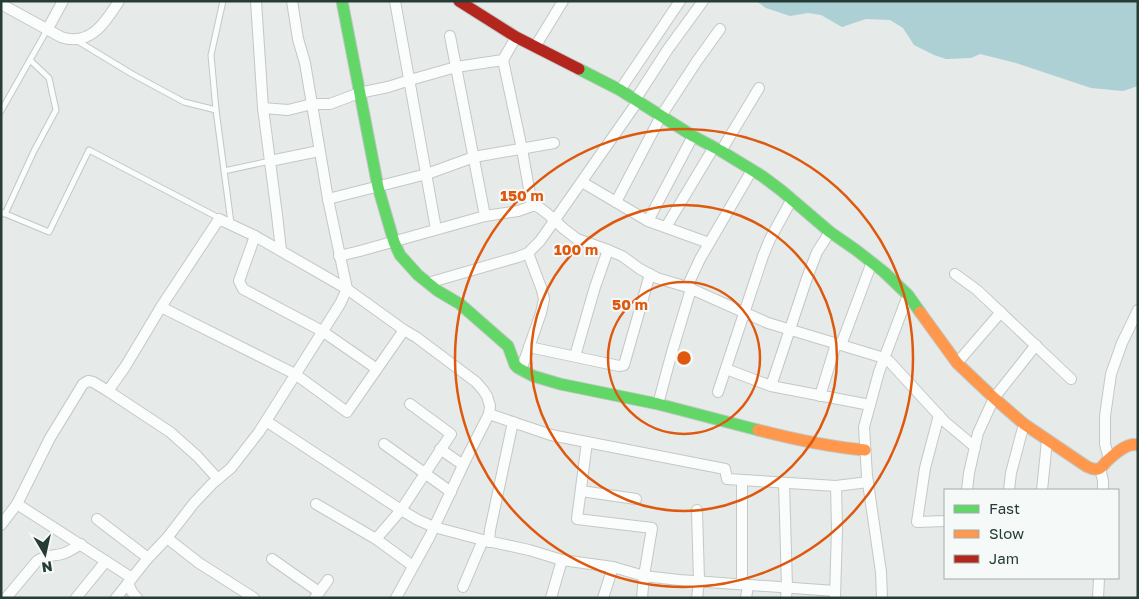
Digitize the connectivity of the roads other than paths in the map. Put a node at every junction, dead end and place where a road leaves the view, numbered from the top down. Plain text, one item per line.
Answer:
1 (63, 1) edge
2 (119, 1) edge
3 (223, 1) edge
4 (256, 1) edge
5 (292, 1) edge
6 (342, 1) edge
7 (395, 1) edge
8 (459, 1) edge
9 (563, 1) edge
10 (680, 1) edge
11 (703, 1) edge
12 (1, 2) edge
13 (720, 29) dead end
14 (47, 30) junction
15 (450, 36) dead end
16 (516, 37) junction
17 (76, 39) junction
18 (535, 47) junction
19 (30, 60) junction
20 (503, 60) junction
21 (456, 67) junction
22 (410, 80) junction
23 (759, 88) dead end
24 (620, 90) junction
25 (359, 93) junction
26 (636, 101) junction
27 (312, 104) junction
28 (263, 108) junction
29 (216, 110) junction
30 (1, 111) edge
31 (661, 116) junction
32 (693, 136) junction
33 (554, 143) dead end
34 (522, 149) junction
35 (717, 149) junction
36 (319, 151) junction
37 (474, 158) junction
38 (270, 161) junction
39 (752, 170) junction
40 (224, 171) junction
41 (427, 174) junction
42 (582, 182) junction
43 (378, 187) junction
44 (792, 199) junction
45 (328, 200) junction
46 (616, 202) junction
47 (532, 206) junction
48 (3, 213) edge
49 (485, 216) junction
50 (219, 218) junction
51 (555, 221) junction
52 (648, 221) junction
53 (231, 224) junction
54 (666, 227) junction
55 (436, 229) junction
56 (830, 232) junction
57 (255, 236) junction
58 (394, 242) junction
59 (709, 243) junction
60 (281, 250) junction
61 (608, 250) junction
62 (528, 252) junction
63 (339, 256) junction
64 (872, 262) junction
65 (650, 274) junction
66 (955, 274) dead end
67 (428, 283) junction
68 (689, 288) junction
69 (348, 289) junction
70 (908, 295) junction
71 (161, 307) junction
72 (1138, 310) edge
73 (1001, 312) junction
74 (745, 313) junction
75 (1135, 326) edge
76 (404, 330) junction
77 (790, 330) junction
78 (322, 331) junction
79 (838, 344) junction
80 (1036, 345) junction
81 (529, 347) junction
82 (575, 356) junction
83 (884, 358) junction
84 (957, 363) junction
85 (377, 369) junction
86 (726, 369) junction
87 (520, 370) junction
88 (295, 374) junction
89 (1071, 379) dead end
90 (771, 386) junction
91 (108, 391) junction
92 (718, 392) dead end
93 (820, 396) junction
94 (994, 398) junction
95 (410, 404) dead end
96 (658, 404) junction
97 (870, 405) junction
98 (488, 414) junction
99 (939, 415) junction
100 (266, 422) junction
101 (513, 422) junction
102 (1024, 424) junction
103 (1047, 441) junction
104 (587, 442) junction
105 (384, 444) dead end
106 (1138, 445) edge
107 (975, 447) junction
108 (440, 449) junction
109 (865, 450) junction
110 (1109, 459) junction
111 (463, 465) junction
112 (1100, 468) junction
113 (425, 473) junction
114 (218, 479) junction
115 (742, 480) junction
116 (868, 482) junction
117 (784, 483) junction
118 (836, 486) junction
119 (967, 489) edge
120 (1009, 489) edge
121 (1042, 489) edge
122 (1103, 489) edge
123 (581, 491) junction
124 (450, 492) junction
125 (636, 499) dead end
126 (16, 504) junction
127 (316, 504) dead end
128 (402, 510) junction
129 (697, 510) dead end
130 (97, 519) dead end
131 (944, 521) edge
132 (1, 525) edge
133 (434, 527) junction
134 (167, 538) junction
135 (376, 539) junction
136 (486, 541) junction
137 (80, 544) junction
138 (148, 558) junction
139 (272, 559) dead end
140 (562, 560) junction
141 (106, 561) junction
142 (413, 566) junction
143 (613, 567) junction
144 (644, 576) junction
145 (1099, 579) edge
146 (130, 580) junction
147 (328, 580) dead end
148 (699, 581) junction
149 (745, 584) junction
150 (463, 587) dead end
151 (787, 592) edge
152 (835, 594) edge
153 (317, 595) edge
154 (249, 596) edge
155 (6, 598) edge
156 (76, 598) edge
157 (116, 598) edge
158 (137, 598) edge
159 (396, 598) edge
160 (551, 598) edge
161 (603, 598) edge
162 (642, 598) edge
163 (698, 598) edge
164 (746, 598) edge
165 (882, 598) edge
166 (1098, 598) edge

1 - 14 street
2 - 17 street
3 - 29 lane
4 - 28 street
5 - 27 street
6 - 25 street
7 - 22 street
8 - 16 street
9 - 18 street
10 - 24 street
11 - 26 street
12 - 14 street
13 - 31 street
14 - 17 street
14 - 19 lane
15 - 21 street
16 - 18 street
16 - 20 street
17 - 29 lane
18 - 24 street
19 - 30 lane
19 - 48 lane
20 - 21 street
20 - 34 street
21 - 22 street
21 - 37 street
22 - 25 street
22 - 41 street
23 - 35 street
24 - 26 street
25 - 27 street
25 - 43 street
26 - 31 street
26 - 42 street
27 - 28 street
27 - 36 street
28 - 38 street
29 - 40 lane
31 - 32 street
31 - 46 street
32 - 35 street
32 - 52 street
33 - 34 street
34 - 37 street
34 - 47 street
35 - 39 street
35 - 54 street
36 - 38 street
36 - 45 street
37 - 41 street
37 - 49 street
38 - 40 lane
38 - 60 street
39 - 44 street
39 - 59 street
40 - 53 lane
41 - 43 street
41 - 55 street
42 - 46 street
42 - 51 street
43 - 45 street
43 - 58 street
44 - 56 street
44 - 74 street
45 - 63 street
46 - 52 street
47 - 49 street
47 - 51 street
48 - 50 lane
49 - 55 street
50 - 53 street
50 - 71 street
51 - 61 street
51 - 62 street
52 - 54 street
53 - 57 street
54 - 59 street
55 - 58 street
56 - 64 street
56 - 77 street
57 - 60 street
57 - 78 street
58 - 63 street
58 - 67 street
59 - 68 street
60 - 69 street
61 - 65 street
61 - 82 street
62 - 67 street
62 - 81 street
63 - 69 street
64 - 70 street
64 - 79 street
65 - 68 street
65 - 82 street
66 - 73 street
67 - 87 street
68 - 74 street
68 - 96 street
69 - 76 street
69 - 78 street
70 - 83 street
70 - 84 street
71 - 88 street
71 - 91 street
72 - 75 street
73 - 80 street
73 - 84 street
74 - 77 street
74 - 86 street
75 - 110 street
76 - 85 street
76 - 98 street
77 - 79 street
77 - 90 street
78 - 85 street
78 - 88 street
79 - 83 street
79 - 93 street
80 - 89 street
80 - 94 street
81 - 82 street
81 - 87 street
83 - 97 street
83 - 99 street
84 - 94 street
85 - 88 street
86 - 90 street
86 - 92 street
87 - 96 street
88 - 100 street
90 - 93 street
91 - 114 street
91 - 126 street
93 - 97 street
94 - 102 street
94 - 107 street
95 - 108 street
96 - 109 street
97 - 109 street
98 - 101 street
98 - 111 street
99 - 107 street
99 - 131 street
100 - 114 street
100 - 128 street
101 - 104 street
101 - 136 street
102 - 103 street
102 - 120 street
103 - 112 street
103 - 121 street
104 - 115 street
104 - 123 street
105 - 113 street
106 - 110 street
107 - 119 street
108 - 111 street
108 - 113 street
109 - 116 street
110 - 112 street
111 - 124 street
112 - 122 street
113 - 124 street
113 - 128 street
114 - 134 street
115 - 117 street
115 - 149 street
116 - 118 street
116 - 165 street
117 - 118 street
117 - 151 street
118 - 152 street
123 - 125 street
123 - 144 street
124 - 133 street
126 - 132 street
126 - 137 street
127 - 135 street
128 - 133 street
128 - 135 street
129 - 148 street
130 - 138 street
133 - 136 street
133 - 142 street
134 - 138 street
134 - 154 street
135 - 142 street
136 - 140 street
136 - 150 street
137 - 141 street
137 - 155 street
138 - 146 street
139 - 153 street
140 - 143 street
140 - 160 street
141 - 146 street
141 - 156 street
142 - 159 street
143 - 144 street
143 - 161 street
144 - 148 street
144 - 162 street
145 - 166 street
146 - 157 street
146 - 158 street
147 - 153 street
148 - 149 street
148 - 163 street
149 - 151 street
149 - 164 street
151 - 152 street

